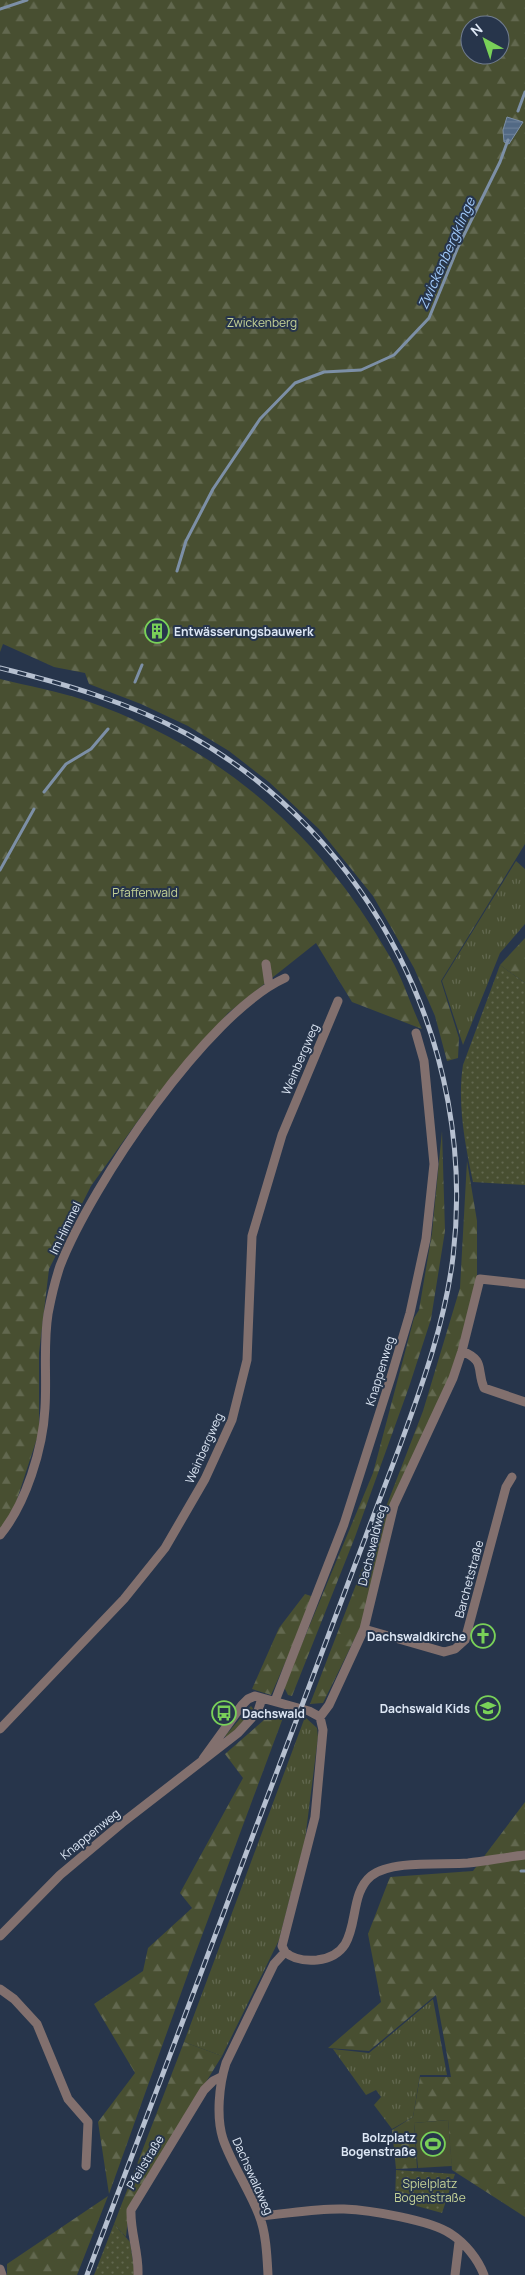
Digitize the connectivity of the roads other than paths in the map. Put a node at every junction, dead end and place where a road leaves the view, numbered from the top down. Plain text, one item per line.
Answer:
1 (266, 964) dead end
2 (285, 978) dead end
3 (269, 985) junction
4 (338, 1001) dead end
5 (416, 1033) dead end
6 (525, 1284) edge
7 (462, 1351) junction
8 (525, 1402) edge
9 (512, 1478) dead end
10 (0, 1535) edge
11 (364, 1628) junction
12 (262, 1698) junction
13 (275, 1701) junction
14 (320, 1717) junction
15 (0, 1729) edge
16 (203, 1759) junction
17 (524, 1855) edge
18 (0, 1936) edge
19 (284, 1952) junction
20 (0, 1989) edge
21 (222, 2077) junction
22 (86, 2166) dead end
23 (260, 2216) junction
24 (459, 2242) junction
25 (0, 2269) edge
26 (2, 2275) edge
27 (138, 2275) edge
28 (268, 2275) edge
29 (455, 2275) edge
30 (484, 2275) edge

1 - 3 street
2 - 3 street, Im Himmel
3 - 10 street, Im Himmel
4 - 15 street, Weinbergweg
5 - 13 street, Knappenweg
6 - 7 street, Dachswaldweg
7 - 8 street
7 - 11 street, Dachswaldweg
9 - 11 street, Barchetstraße
11 - 14 street, Dachswaldweg
12 - 13 street
12 - 16 street, Knappenweg
12 - 16 street, Knappenweg
13 - 14 street
14 - 19 street, Dachswaldweg
16 - 18 street, Knappenweg
17 - 19 street
19 - 21 street, Dachswaldweg
20 - 22 street
21 - 23 street, Dachswaldweg
21 - 27 street, Pfeilstraße
23 - 24 street
23 - 28 street, Dachswaldweg
24 - 29 street
24 - 30 street
25 - 26 street

